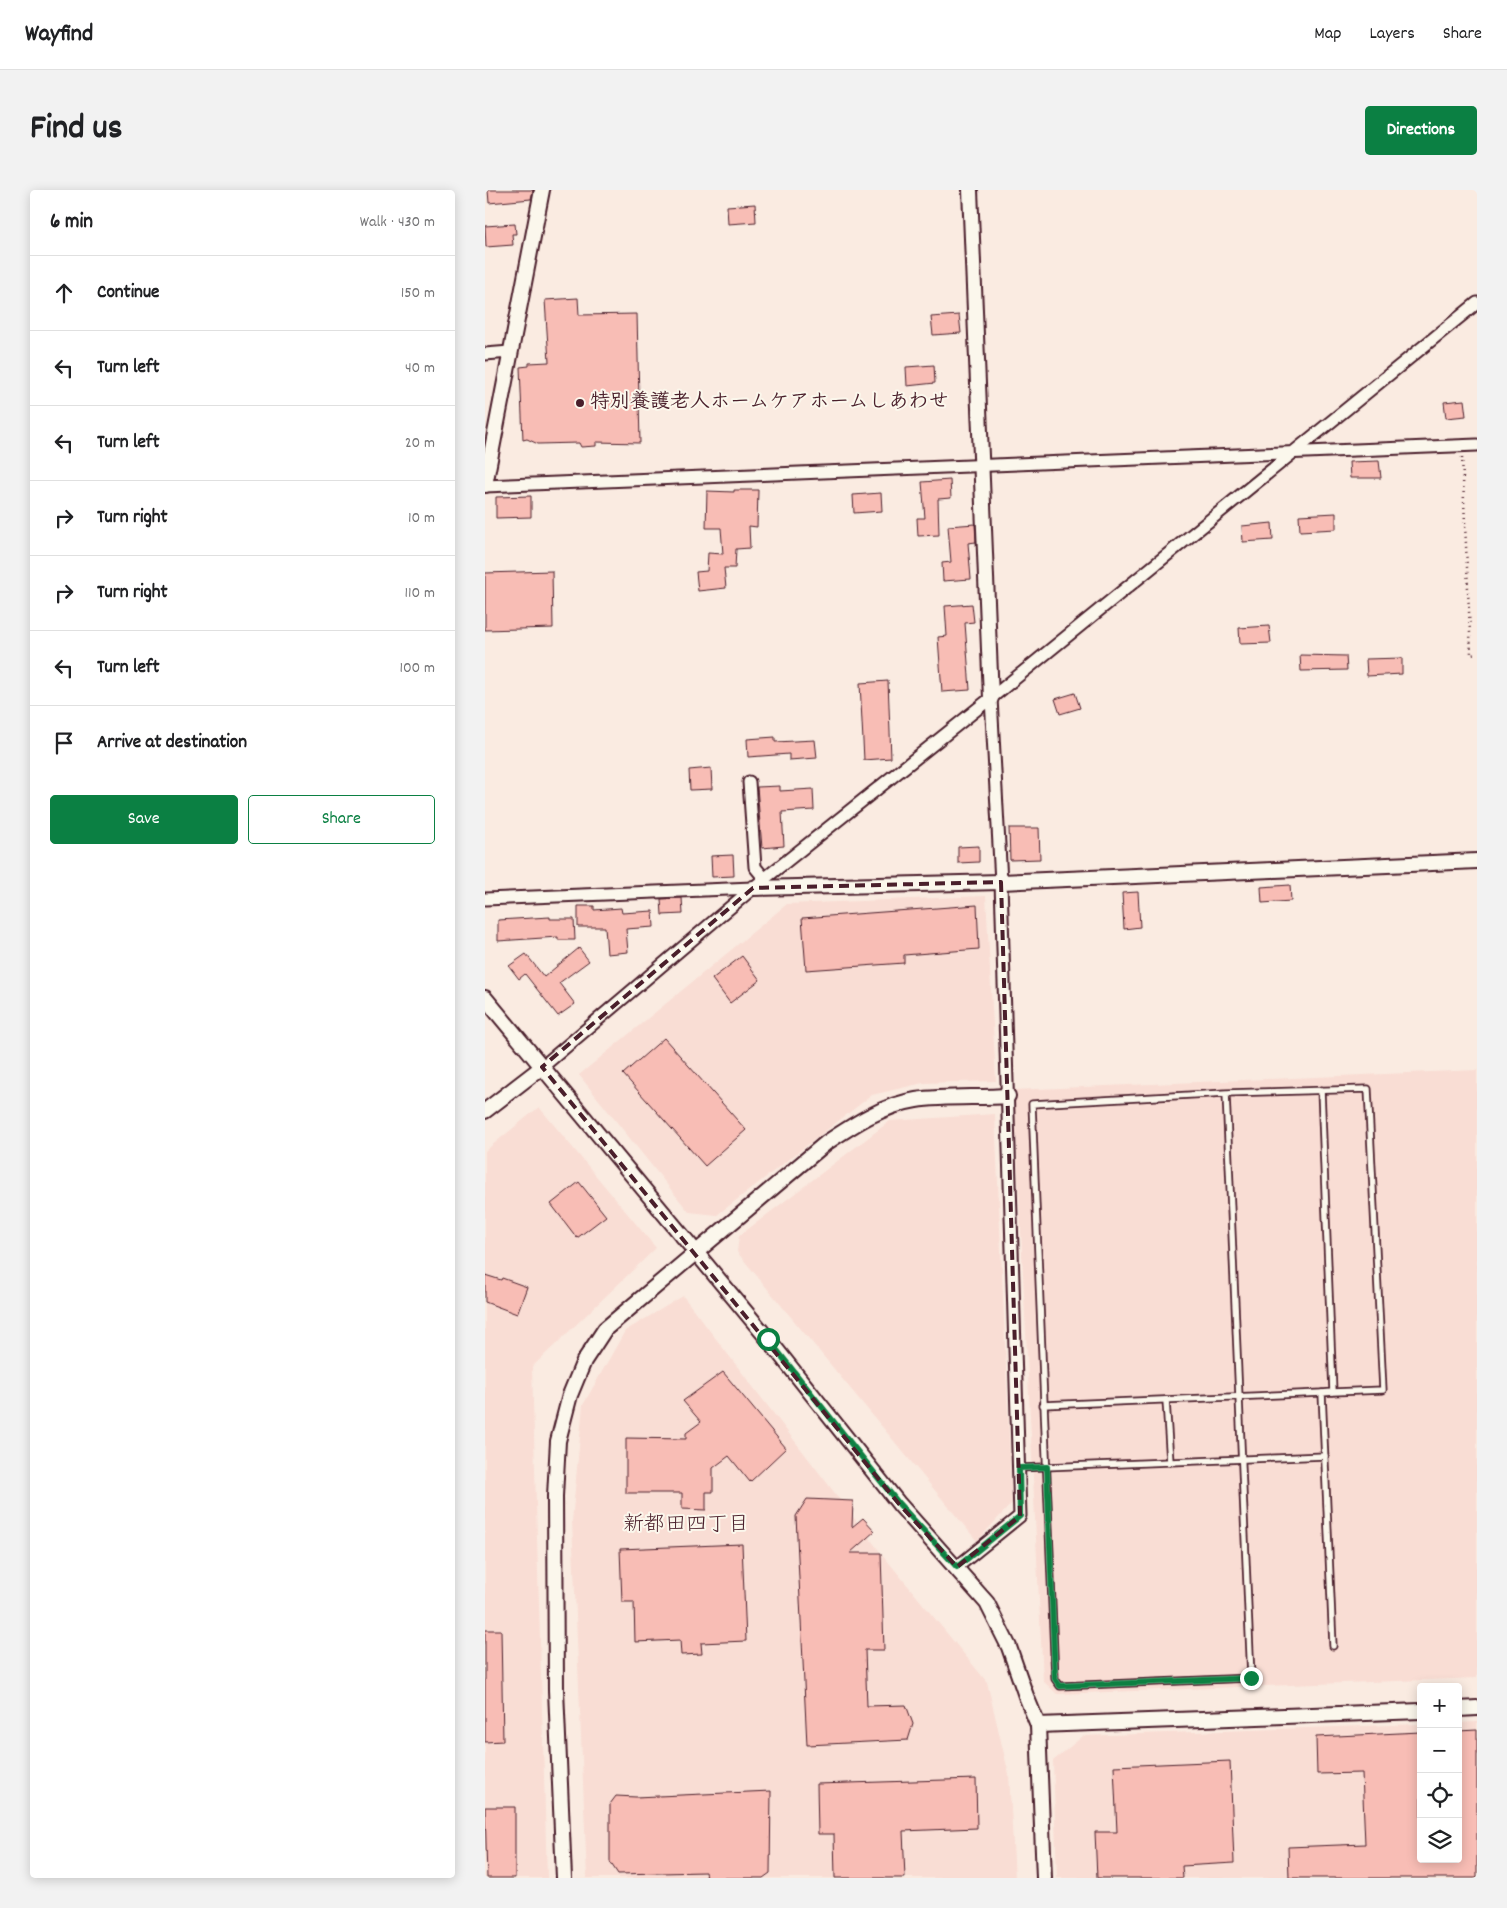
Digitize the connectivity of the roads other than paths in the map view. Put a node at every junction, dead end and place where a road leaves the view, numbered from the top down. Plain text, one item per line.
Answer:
1 (542, 190) edge
2 (969, 190) edge
3 (1477, 303) edge
4 (510, 352) junction
5 (485, 354) edge
6 (1477, 445) edge
7 (1292, 453) junction
8 (980, 466) junction
9 (485, 486) edge
10 (991, 698) junction
11 (749, 782) dead end
12 (1477, 861) edge
13 (765, 879) junction
14 (1001, 882) junction
15 (753, 888) junction
16 (485, 899) edge
17 (485, 998) edge
18 (542, 1067) junction
19 (1321, 1090) junction
20 (1226, 1093) junction
21 (1008, 1096) junction
22 (485, 1111) edge
23 (696, 1253) junction
24 (1333, 1392) junction
25 (1322, 1393) junction
26 (1240, 1397) junction
27 (1166, 1400) junction
28 (1043, 1405) junction
29 (1325, 1456) junction
30 (1243, 1459) junction
31 (1170, 1462) junction
32 (1047, 1467) junction
33 (1019, 1468) junction
34 (957, 1567) junction
35 (1333, 1646) dead end
36 (1462, 1708) edge
37 (1477, 1708) edge
38 (1417, 1710) edge
39 (1038, 1725) junction
40 (563, 1878) edge
41 (1043, 1878) edge

1 - 4 street
2 - 8 street
3 - 7 street
4 - 5 street
4 - 9 street
6 - 7 street
7 - 8 street
7 - 10 street
8 - 9 street
8 - 10 street
10 - 13 street
10 - 14 street
11 - 13 street
12 - 14 street
13 - 15 street
14 - 15 street
14 - 21 street
15 - 16 street
15 - 18 street
17 - 18 street
18 - 22 street
18 - 23 street
19 - 20 lane
19 - 24 lane
19 - 24 lane
20 - 26 lane
20 - 28 lane
21 - 23 street
21 - 33 street
23 - 34 street
23 - 40 street
24 - 25 lane
25 - 26 lane
25 - 29 lane
26 - 27 lane
26 - 30 lane
27 - 28 lane
27 - 31 lane
28 - 32 lane
29 - 30 lane
29 - 35 lane
30 - 31 lane
30 - 32 lane
31 - 32 lane
32 - 33 lane
33 - 34 street
34 - 39 street
36 - 37 street
38 - 39 street
39 - 41 street

